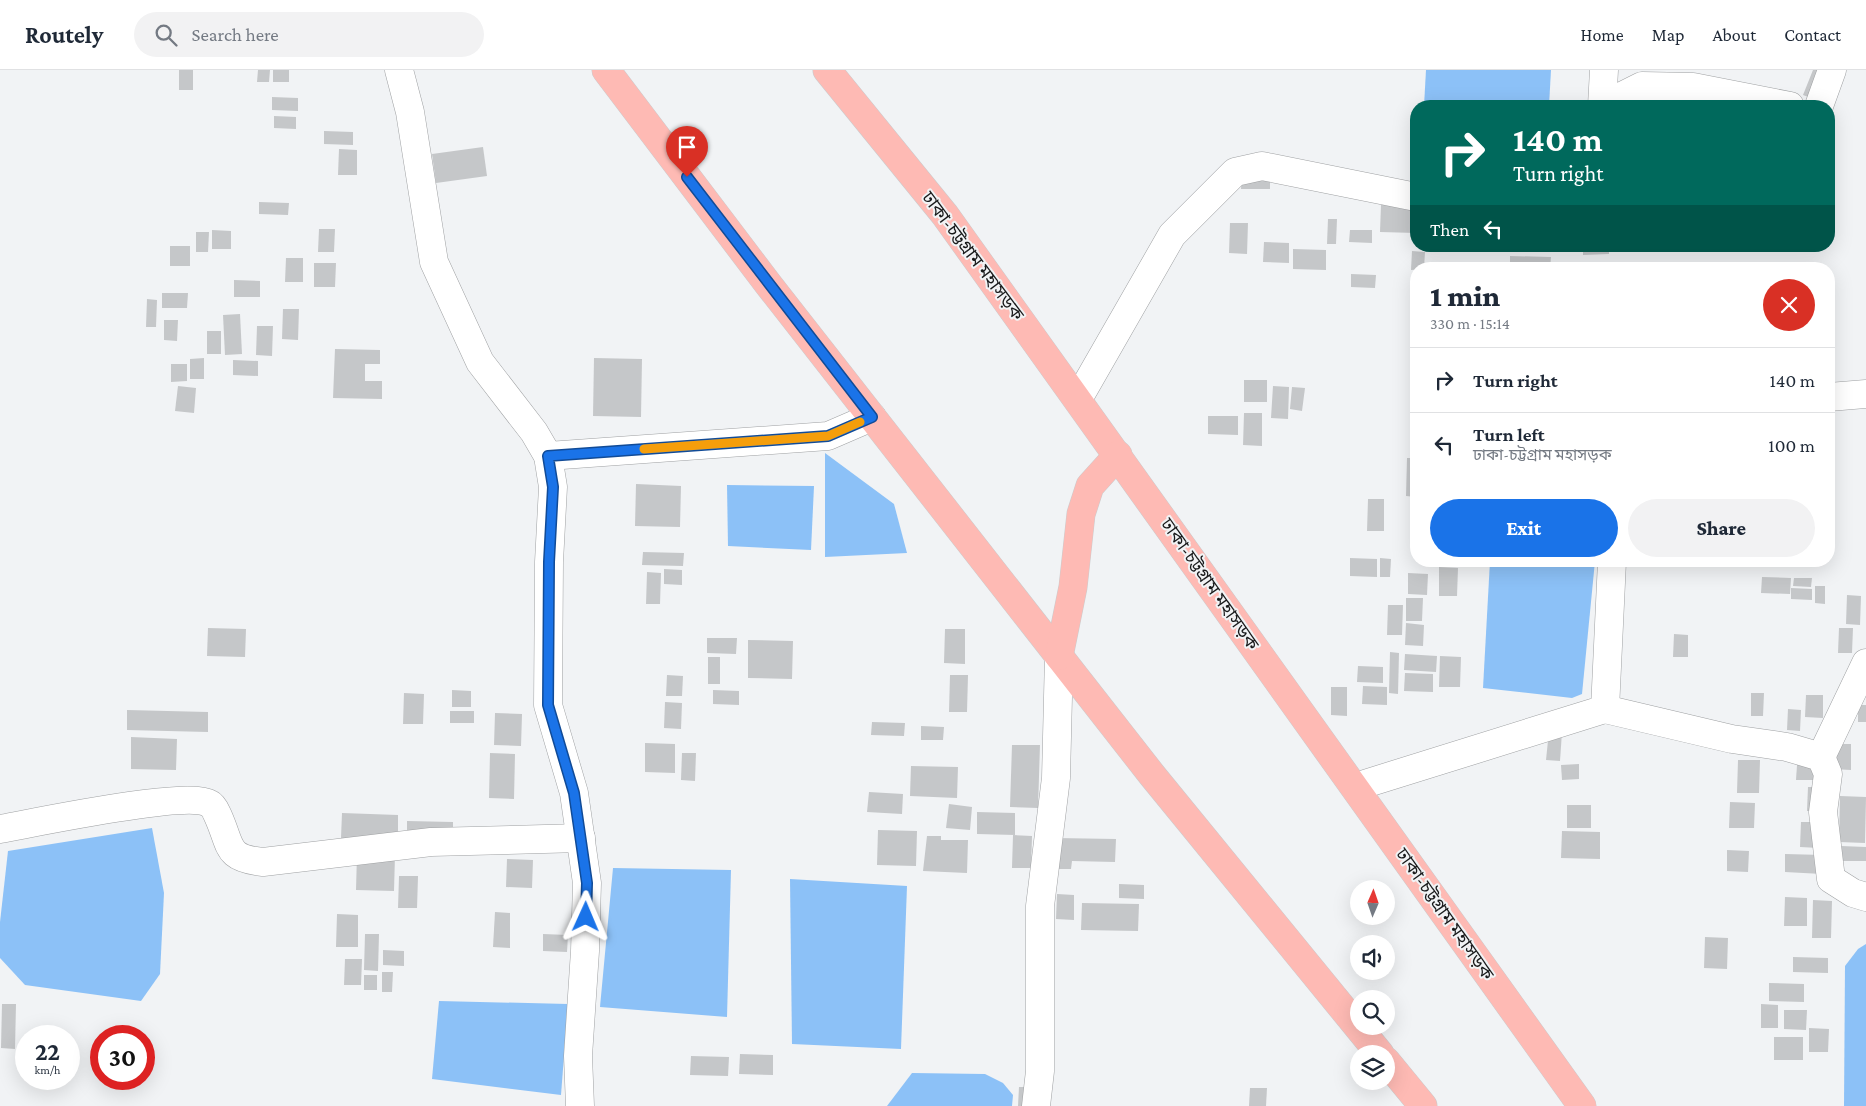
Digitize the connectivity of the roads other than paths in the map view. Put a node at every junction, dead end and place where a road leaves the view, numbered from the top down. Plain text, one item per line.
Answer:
1 (400, 70) edge
2 (606, 70) edge
3 (827, 70) edge
4 (1604, 70) edge
5 (1832, 70) edge
6 (1602, 100) edge
7 (1614, 100) edge
8 (1759, 100) edge
9 (1821, 100) edge
10 (1410, 196) edge
11 (1866, 394) edge
12 (1835, 397) edge
13 (1078, 399) junction
14 (872, 417) junction
15 (1118, 454) junction
16 (548, 456) junction
17 (1612, 567) edge
18 (1059, 656) junction
19 (1866, 663) edge
20 (1605, 708) junction
21 (1821, 757) junction
22 (1355, 787) junction
23 (0, 828) edge
24 (581, 838) junction
25 (1866, 897) edge
26 (1373, 1045) edge
27 (1395, 1072) edge
28 (580, 1106) edge
29 (1036, 1106) edge
30 (1423, 1106) edge
31 (1582, 1106) edge

1 - 16 street
2 - 14 highway
3 - 13 highway, ঢাকা-চট্টগ্রাম মহাসড়ক
4 - 6 street
5 - 9 street
7 - 8 street
10 - 13 street
11 - 12 street
13 - 15 highway, ঢাকা-চট্টগ্রাম মহাসড়ক
14 - 16 street
14 - 18 highway
15 - 18 highway
15 - 22 highway, ঢাকা-চট্টগ্রাম মহাসড়ক
16 - 24 street
17 - 20 street
18 - 26 highway
18 - 29 street
19 - 21 street
20 - 21 street
20 - 22 street
21 - 25 street
22 - 31 highway, ঢাকা-চট্টগ্রাম মহাসড়ক
23 - 24 street
24 - 28 street
27 - 30 highway

